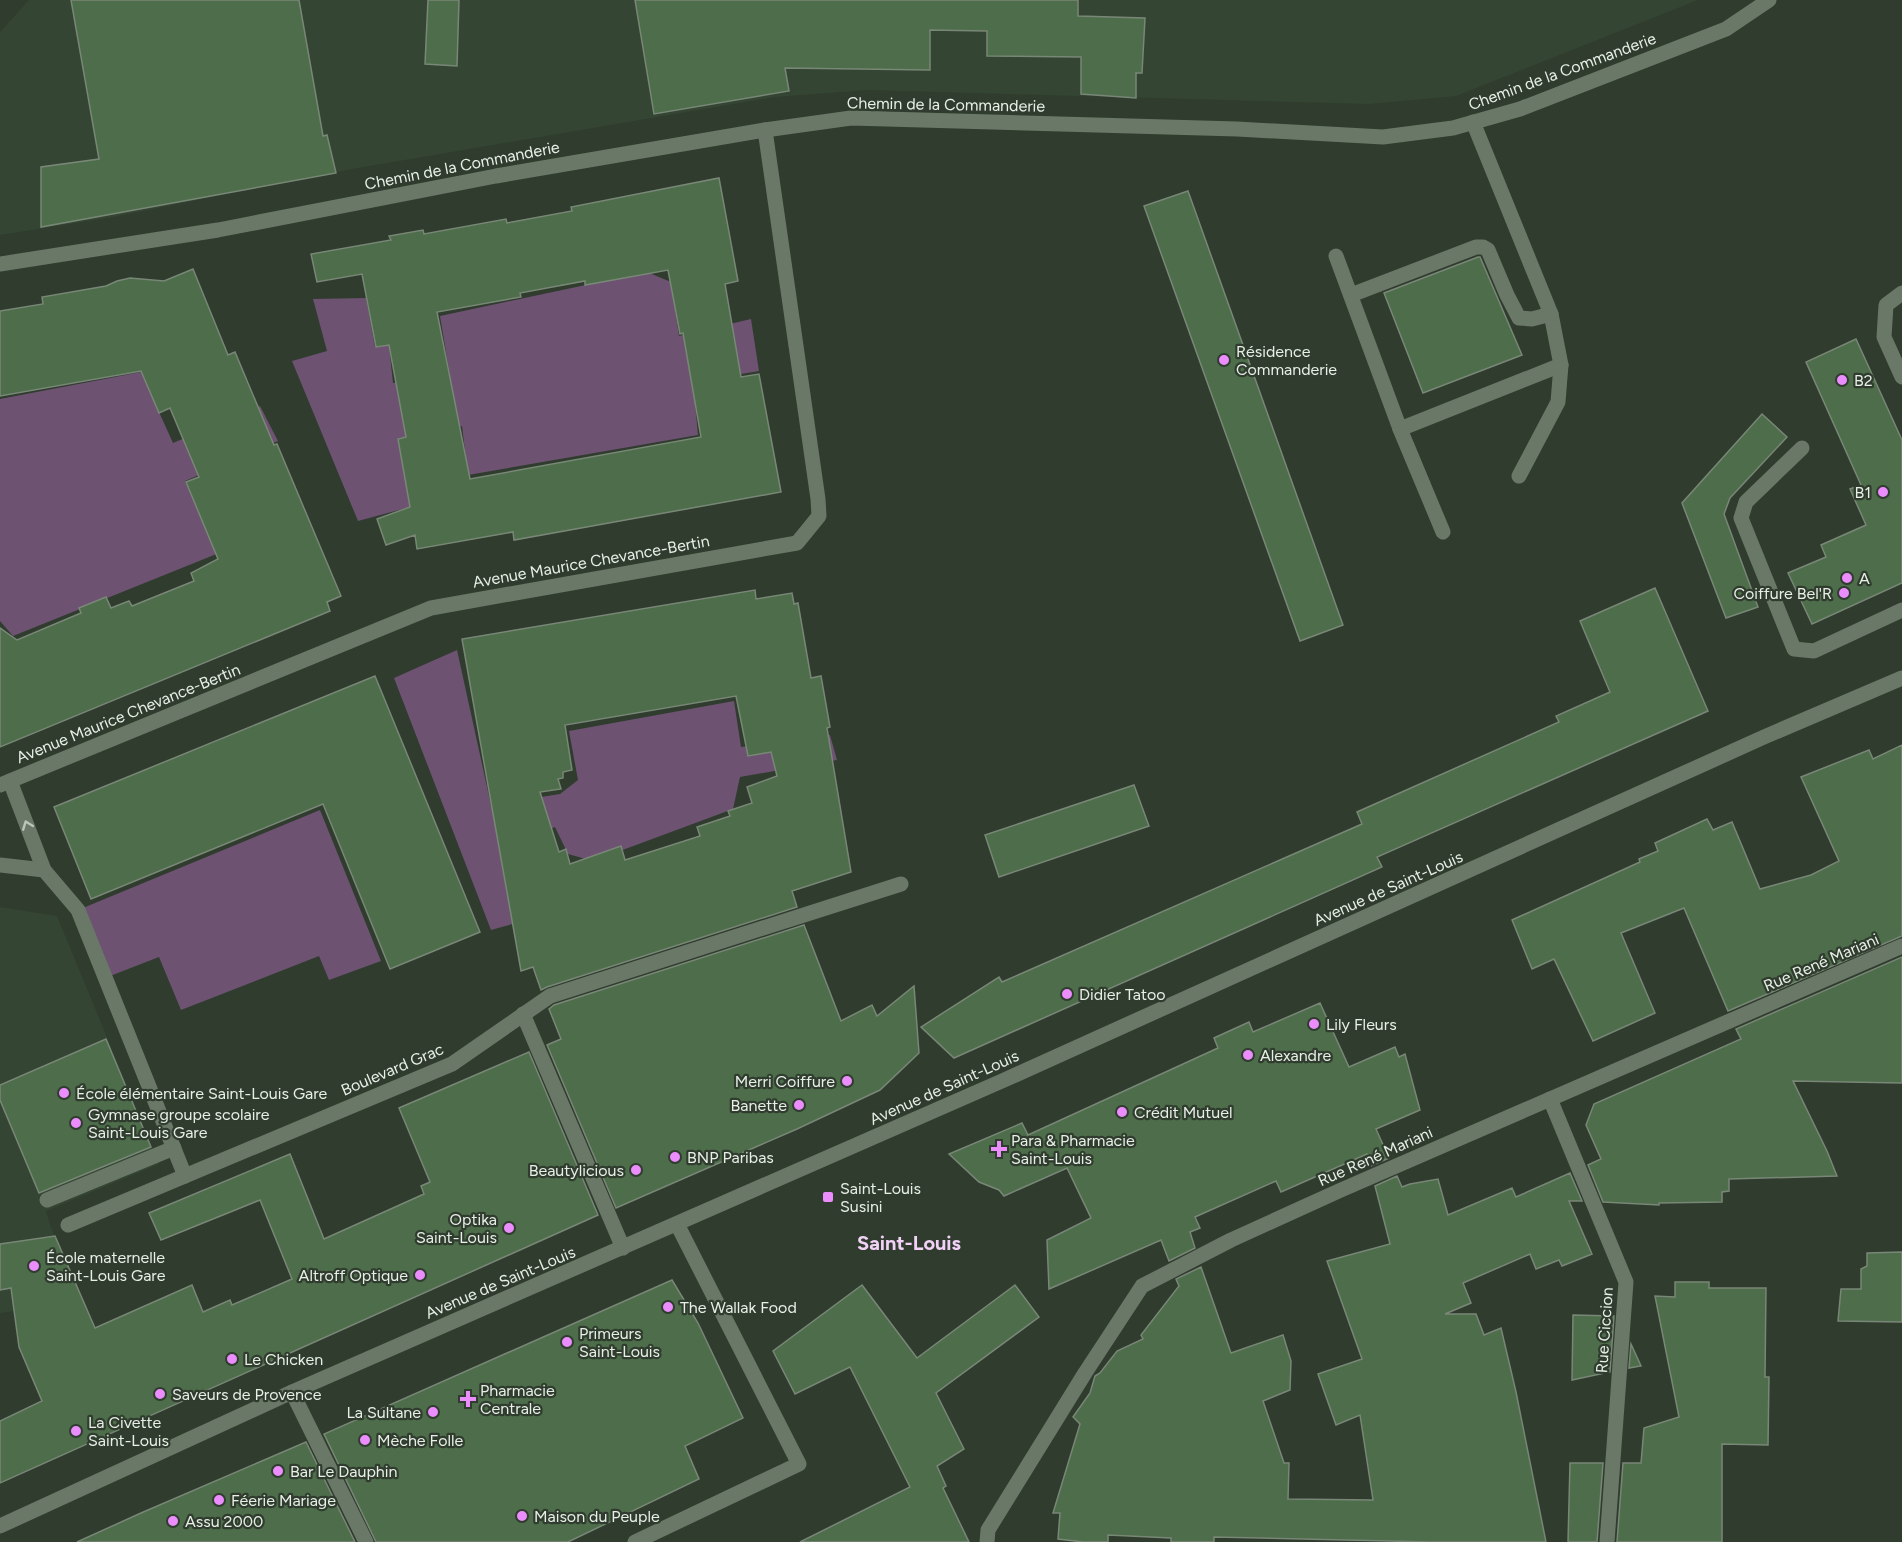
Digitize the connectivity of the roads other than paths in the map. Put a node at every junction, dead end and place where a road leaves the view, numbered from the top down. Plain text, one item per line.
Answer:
1 (1769, 0) edge
2 (1473, 122) junction
3 (765, 130) junction
4 (1336, 256) dead end
5 (0, 264) edge
6 (1902, 293) edge
7 (1351, 295) junction
8 (1551, 314) junction
9 (1561, 365) junction
10 (1902, 377) edge
11 (1400, 429) junction
12 (1802, 448) dead end
13 (1519, 476) dead end
14 (1443, 532) dead end
15 (1902, 610) edge
16 (1902, 678) edge
17 (5, 783) edge
18 (0, 865) edge
19 (44, 870) junction
20 (901, 884) dead end
21 (1902, 946) edge
22 (523, 1014) junction
23 (1550, 1099) junction
24 (174, 1148) junction
25 (185, 1176) junction
26 (47, 1200) dead end
27 (677, 1224) junction
28 (68, 1225) dead end
29 (623, 1248) junction
30 (292, 1392) junction
31 (0, 1526) edge
32 (366, 1542) edge
33 (635, 1542) edge
34 (987, 1542) edge
35 (1607, 1542) edge

1 - 2 street, Chemin de la Commanderie
2 - 3 street, Chemin de la Commanderie
2 - 8 street
3 - 5 street, Chemin de la Commanderie
3 - 17 street, Avenue Maurice Chevance-Bertin
4 - 7 street
6 - 10 street
7 - 8 street
7 - 11 street
8 - 9 street
9 - 11 street
9 - 13 street
11 - 14 street
12 - 15 street
16 - 27 street, Avenue de Saint-Louis
19 -> 17 street
18 - 19 street
19 - 24 street
20 - 22 street, Boulevard Grac
21 - 23 street, Rue René Mariani
22 - 25 street, Boulevard Grac
22 - 29 street
23 - 34 street, Rue René Mariani
23 - 35 street, Rue Ciccion
24 - 25 street
24 - 26 street
25 - 28 street, Boulevard Grac
27 - 29 street, Avenue de Saint-Louis
27 - 33 street
29 - 30 street, Avenue de Saint-Louis
30 - 31 street, Avenue de Saint-Louis
30 - 32 street

